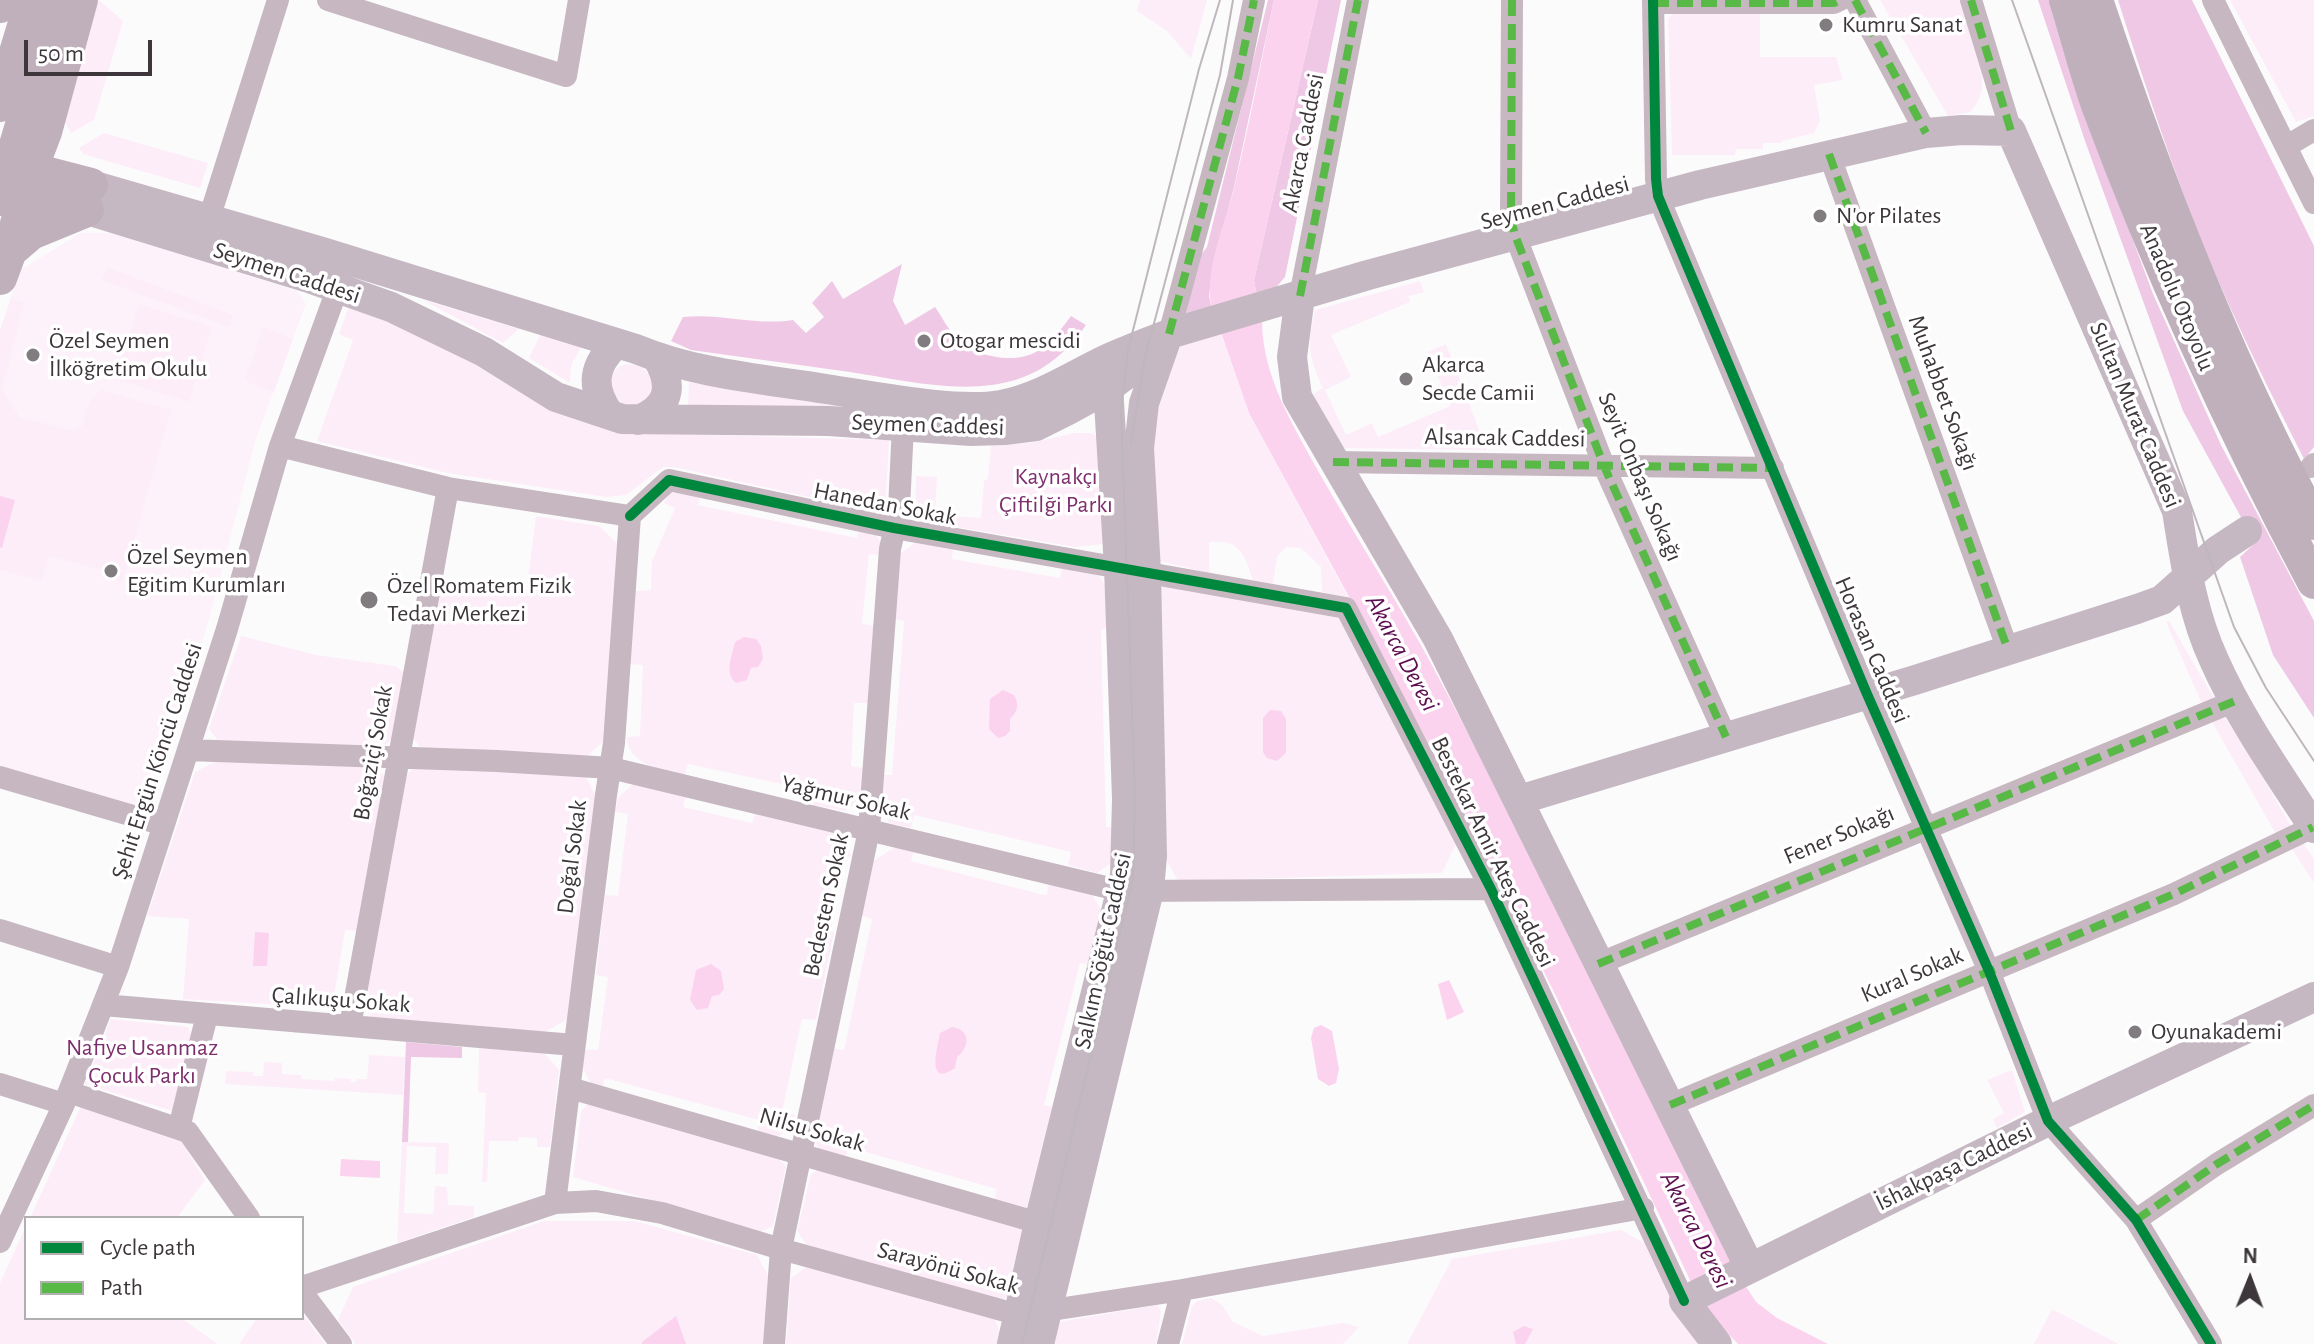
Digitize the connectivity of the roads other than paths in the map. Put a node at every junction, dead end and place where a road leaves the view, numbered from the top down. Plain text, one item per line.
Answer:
1 (2, 0) edge
2 (32, 0) edge
3 (59, 0) edge
4 (81, 0) edge
5 (278, 0) edge
6 (328, 0) edge
7 (579, 0) edge
8 (1254, 0) edge
9 (1358, 0) edge
10 (1512, 0) edge
11 (1840, 0) edge
12 (1855, 0) edge
13 (1971, 0) edge
14 (2066, 0) edge
15 (2096, 0) edge
16 (2213, 0) edge
17 (1653, 2) edge
18 (0, 6) edge
19 (0, 105) edge
20 (2314, 130) edge
21 (2011, 131) junction
22 (45, 132) junction
23 (1926, 133) junction
24 (0, 138) edge
25 (2287, 146) junction
26 (1829, 154) junction
27 (11, 182) edge
28 (1658, 196) junction
29 (89, 198) junction
30 (2314, 203) edge
31 (209, 219) junction
32 (1515, 235) junction
33 (3, 254) edge
34 (338, 287) junction
35 (1288, 299) junction
36 (1174, 336) junction
37 (615, 345) junction
38 (658, 359) junction
39 (1107, 374) junction
40 (624, 417) junction
41 (903, 425) junction
42 (1036, 426) junction
43 (1112, 435) junction
44 (280, 446) junction
45 (1333, 462) junction
46 (1604, 466) junction
47 (1773, 468) junction
48 (448, 488) junction
49 (2177, 511) junction
50 (630, 516) junction
51 (2314, 523) edge
52 (894, 528) junction
53 (2247, 531) junction
54 (1133, 569) junction
55 (2188, 577) junction
56 (2314, 582) edge
57 (2197, 614) junction
58 (2008, 650) junction
59 (1867, 694) junction
60 (2235, 701) junction
61 (1726, 737) junction
62 (188, 750) junction
63 (398, 758) junction
64 (611, 768) junction
65 (0, 777) edge
66 (1519, 800) junction
67 (164, 825) junction
68 (1928, 826) junction
69 (2314, 828) edge
70 (869, 830) junction
71 (1491, 889) junction
72 (1135, 890) junction
73 (0, 930) edge
74 (1598, 964) junction
75 (118, 967) junction
76 (1989, 971) junction
77 (2314, 997) edge
78 (103, 1005) junction
79 (207, 1015) junction
80 (350, 1026) junction
81 (574, 1045) junction
82 (0, 1084) edge
83 (570, 1088) junction
84 (66, 1098) junction
85 (1670, 1105) junction
86 (2314, 1105) edge
87 (2048, 1121) junction
88 (179, 1128) junction
89 (800, 1153) junction
90 (555, 1203) junction
91 (1643, 1208) junction
92 (248, 1216) edge
93 (2136, 1220) junction
94 (1039, 1223) junction
95 (0, 1242) edge
96 (781, 1249) junction
97 (1743, 1272) junction
98 (304, 1288) edge
99 (1182, 1290) junction
100 (304, 1292) edge
101 (1691, 1298) junction
102 (1026, 1323) edge
103 (341, 1344) edge
104 (774, 1344) edge
105 (1039, 1344) edge
106 (1168, 1344) edge
107 (1717, 1344) edge
108 (2211, 1344) edge

1 - 18 highway
2 - 19 highway
3 - 27 highway, bridge
4 - 22 highway
5 - 31 street
6 - 7 street
8 - 36 street
9 - 35 street, Akarca Caddesi
10 - 32 street, Seyit Onbaşı Sokağı
11 - 17 street
12 - 23 street
13 - 21 street
14 - 56 highway, Anadolu Otoyolu
15 - 51 highway, Anadolu Otoyolu
16 - 25 street
17 - 28 street
20 - 25 street
21 - 23 main road, Seymen Caddesi
21 - 49 main road, Sultan Murat Caddesi
22 - 24 highway
22 - 27 highway
22 - 29 highway
23 - 26 main road, Seymen Caddesi
25 - 30 street
26 - 28 main road, Seymen Caddesi
26 - 58 street, Muhabbet Sokağı
27 - 29 highway
27 - 33 highway
28 - 32 main road, Seymen Caddesi
28 - 47 street, Horasan Caddesi
29 - 31 main road, Seymen Caddesi
29 - 33 highway
29 - 34 main road, Seymen Caddesi
31 - 37 main road, Seymen Caddesi
32 - 35 main road, Seymen Caddesi
32 - 46 street, Seyit Onbaşı Sokağı
34 - 40 main road, Seymen Caddesi
34 - 44 street, Şehit Ergün Köncü Caddesi
35 - 36 main road, Seymen Caddesi
35 - 45 main road
36 - 39 main road, Seymen Caddesi
36 - 54 main road
37 - 38 main road, Seymen Caddesi
37 - 40 main road
38 - 39 main road, Seymen Caddesi
38 - 40 main road
39 - 42 main road, Seymen Caddesi
39 - 43 main road
40 - 41 main road, Seymen Caddesi
41 - 42 main road, Seymen Caddesi
41 - 52 street, Bedesten Sokak
42 - 43 main road
43 - 54 main road
44 - 48 street
44 - 62 street, Şehit Ergün Köncü Caddesi
45 - 46 street, Alsancak Caddesi
45 - 66 main road
46 - 47 street, Alsancak Caddesi
46 - 61 street, Seyit Onbaşı Sokağı
47 - 59 street, Horasan Caddesi
48 - 50 street
48 - 63 street, Boğaziçi Sokak
49 - 53 main road
49 - 55 main road, Sultan Murat Caddesi
50 - 52 street, Hanedan Sokak
50 - 64 street, Doğal Sokak
52 - 54 street, Hanedan Sokak
52 - 70 street, Bedesten Sokak
53 - 55 main road
53 - 57 main road
54 - 71 street, Bestekar Amir Ateş Caddesi
54 - 72 main road
55 - 57 main road, Sultan Murat Caddesi
55 - 58 main road
57 - 60 main road, Sultan Murat Caddesi
58 - 59 main road
59 - 61 main road
59 - 68 street, Horasan Caddesi
60 - 68 street, Fener Sokağı
60 - 69 main road, Sultan Murat Caddesi
61 - 66 main road
62 - 63 street, Yağmur Sokak
62 - 67 street, Şehit Ergün Köncü Caddesi
63 - 64 street, Yağmur Sokak
63 - 80 street, Boğaziçi Sokak
64 - 70 street, Yağmur Sokak
64 - 81 street, Doğal Sokak
65 - 67 street
66 - 74 main road
67 - 75 street, Şehit Ergün Köncü Caddesi
68 - 74 street, Fener Sokağı
68 - 76 street, Horasan Caddesi
69 - 76 street, Kural Sokak
70 - 72 street, Yağmur Sokak
70 - 89 street, Bedesten Sokak
71 - 72 street, Yağmur Sokak
71 - 91 street, Bestekar Amir Ateş Caddesi
72 - 94 main road, Salkım Söğüt Caddesi
72 - 102 main road
73 - 75 street
74 - 85 main road
75 - 78 street, Şehit Ergün Köncü Caddesi
76 - 85 street, Kural Sokak
76 - 87 street, Horasan Caddesi
77 - 87 main road, İshakpaşa Caddesi
78 - 79 street, Çalıkuşu Sokak
78 - 84 street, Şehit Ergün Köncü Caddesi
79 - 80 street, Çalıkuşu Sokak
79 - 88 street
80 - 81 street, Çalıkuşu Sokak
81 - 83 street, Doğal Sokak
82 - 84 street
83 - 89 street, Nilsu Sokak
83 - 90 street, Doğal Sokak
84 - 88 street
84 - 95 street, Şehit Ergün Köncü Caddesi
85 - 97 main road
86 - 93 street
87 - 93 street
87 - 97 main road, İshakpaşa Caddesi
88 - 92 street
89 - 94 street, Nilsu Sokak
89 - 96 street, Bedesten Sokak
90 - 96 street, Sarayönü Sokak
90 - 98 street, Sarayönü Sokak
91 - 99 street, Sarayönü Sokak
91 - 101 street, Bestekar Amir Ateş Caddesi
93 - 108 street
94 - 102 main road, Salkım Söğüt Caddesi
96 - 102 street, Sarayönü Sokak
96 - 104 street, Bedesten Sokak
97 - 101 main road, İshakpaşa Caddesi
99 - 102 street, Sarayönü Sokak
99 - 106 street
100 - 103 street
101 - 107 main road, Bestekar Amir Ateş Caddesi
102 - 105 main road

